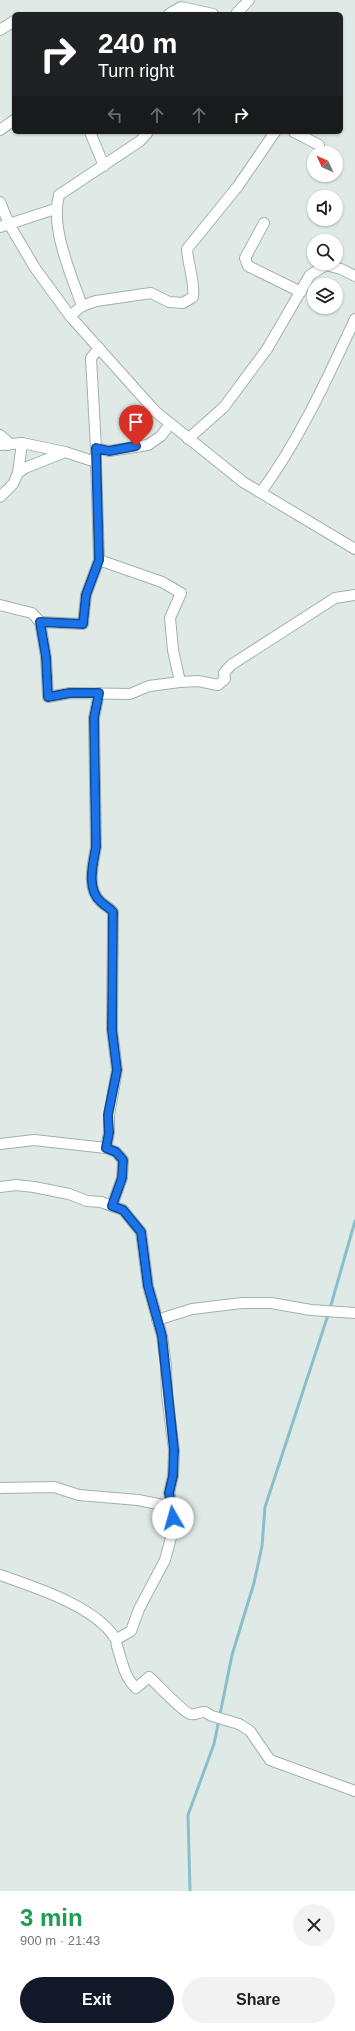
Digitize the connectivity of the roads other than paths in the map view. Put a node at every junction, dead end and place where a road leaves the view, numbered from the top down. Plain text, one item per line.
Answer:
1 (249, 0) edge
2 (172, 12) edge
3 (204, 12) edge
4 (238, 12) edge
5 (12, 22) edge
6 (0, 30) edge
7 (12, 121) edge
8 (0, 130) edge
9 (91, 134) edge
10 (146, 134) edge
11 (274, 134) edge
12 (298, 134) edge
13 (319, 145) dead end
14 (104, 166) junction
15 (0, 202) edge
16 (55, 209) junction
17 (264, 223) dead end
18 (4, 226) edge
19 (355, 276) edge
20 (301, 292) junction
21 (82, 306) junction
22 (70, 316) junction
23 (355, 319) edge
24 (99, 348) junction
25 (170, 424) junction
26 (0, 435) edge
27 (188, 439) junction
28 (22, 443) junction
29 (4, 445) edge
30 (96, 448) junction
31 (65, 452) junction
32 (96, 462) junction
33 (18, 472) junction
34 (260, 492) junction
35 (0, 498) edge
36 (355, 549) edge
37 (99, 560) junction
38 (355, 595) edge
39 (0, 605) edge
40 (40, 622) junction
41 (180, 682) junction
42 (99, 693) junction
43 (0, 1144) edge
44 (106, 1148) junction
45 (0, 1187) edge
46 (112, 1206) junction
47 (355, 1313) edge
48 (157, 1320) junction
49 (0, 1488) edge
50 (172, 1507) junction
51 (0, 1575) edge
52 (117, 1640) junction
53 (355, 1791) edge

1 - 4 street
2 - 3 street
5 - 6 street
7 - 8 street
9 - 14 street
10 - 14 street
11 - 21 street
12 - 13 street
14 - 16 street
15 - 18 street
16 - 18 street
16 - 21 street
17 - 20 street
18 - 22 street
19 - 20 street
20 - 27 street
21 - 22 street
22 - 24 street
23 - 34 street
24 - 25 street
24 - 30 street
25 - 27 street
25 - 30 street
26 - 29 street
27 - 34 street
28 - 29 street
28 - 31 street
28 - 33 street
30 - 32 street
31 - 32 street
31 - 33 street
32 - 37 street
33 - 35 street
34 - 36 street
37 - 40 street
37 - 41 street
38 - 41 street
39 - 40 street
40 - 42 street
41 - 42 street
42 - 44 street
43 - 44 street
44 - 46 street
45 - 46 street
46 - 48 street
47 - 48 street
48 - 50 street
49 - 50 street
50 - 52 street
51 - 52 street
52 - 53 street

